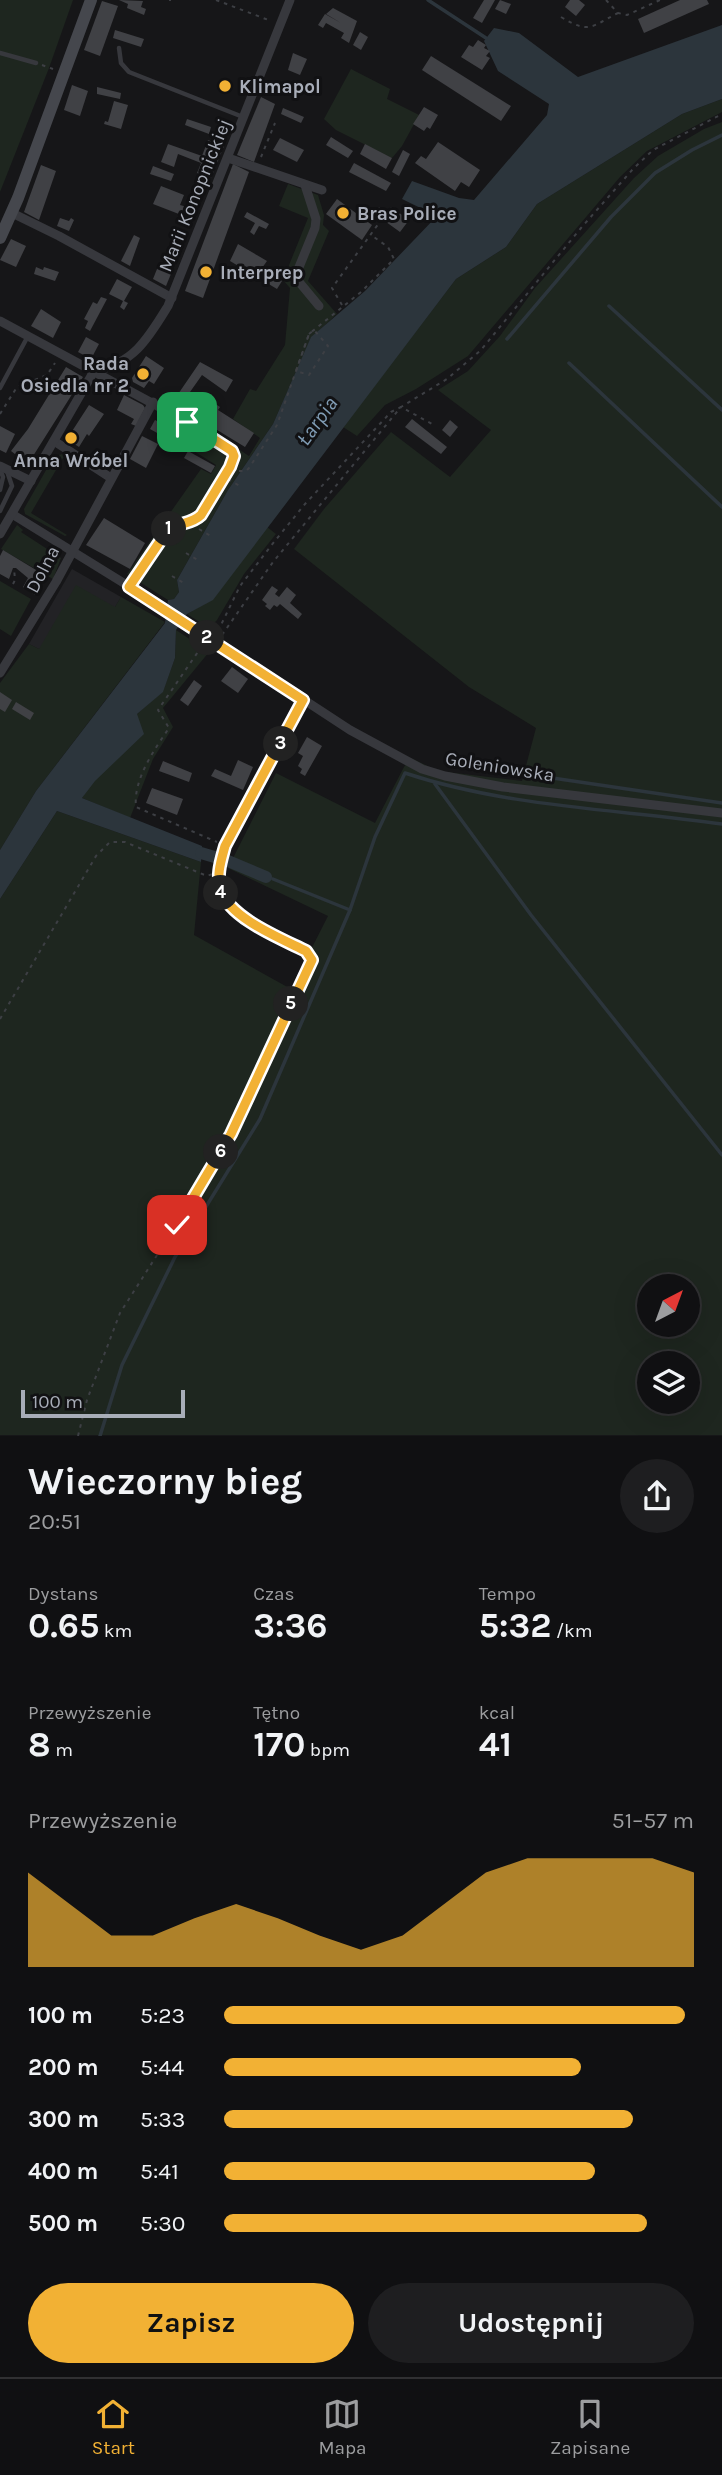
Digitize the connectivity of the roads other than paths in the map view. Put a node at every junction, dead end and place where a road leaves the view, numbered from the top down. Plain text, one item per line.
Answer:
1 (91, 0) edge
2 (290, 0) edge
3 (119, 48) dead end
4 (0, 53) edge
5 (36, 63) road end
6 (244, 117) junction
7 (228, 158) junction
8 (305, 185) junction
9 (322, 190) dead end
10 (12, 213) junction
11 (0, 238) edge
12 (172, 298) junction
13 (319, 306) dead end
14 (0, 321) edge
15 (28, 335) junction
16 (94, 371) junction
17 (0, 388) edge
18 (153, 402) junction
19 (200, 429) road end
20 (54, 441) junction
21 (1, 467) edge
22 (111, 478) junction
23 (31, 481) junction
24 (0, 491) edge
25 (0, 511) edge
26 (12, 514) junction
27 (0, 534) edge
28 (72, 550) junction
29 (0, 673) edge
30 (303, 700) junction
31 (722, 813) edge
32 (225, 846) road end

1 - 10 main road
2 - 6 street, Marii Konopnickiej
3 - 6 lane
4 - 5 lane
6 - 7 street, Marii Konopnickiej
7 - 8 street
7 - 12 street, Marii Konopnickiej
8 - 9 street
8 - 13 street
10 - 11 main road
10 - 12 street
12 - 16 street, Marii Konopnickiej
14 - 15 street
15 - 16 street
15 - 17 lane
16 - 18 street
16 - 20 street
18 - 19 street
18 - 22 street, Dolna
20 - 22 street
20 - 23 street
21 - 23 street
21 - 24 lane
21 - 25 lane
22 - 28 street, Dolna
23 - 26 street
26 - 27 street
26 - 28 street
28 - 29 street, Dolna
28 - 30 street, Goleniowska
30 - 31 street, Goleniowska
30 - 32 lane

